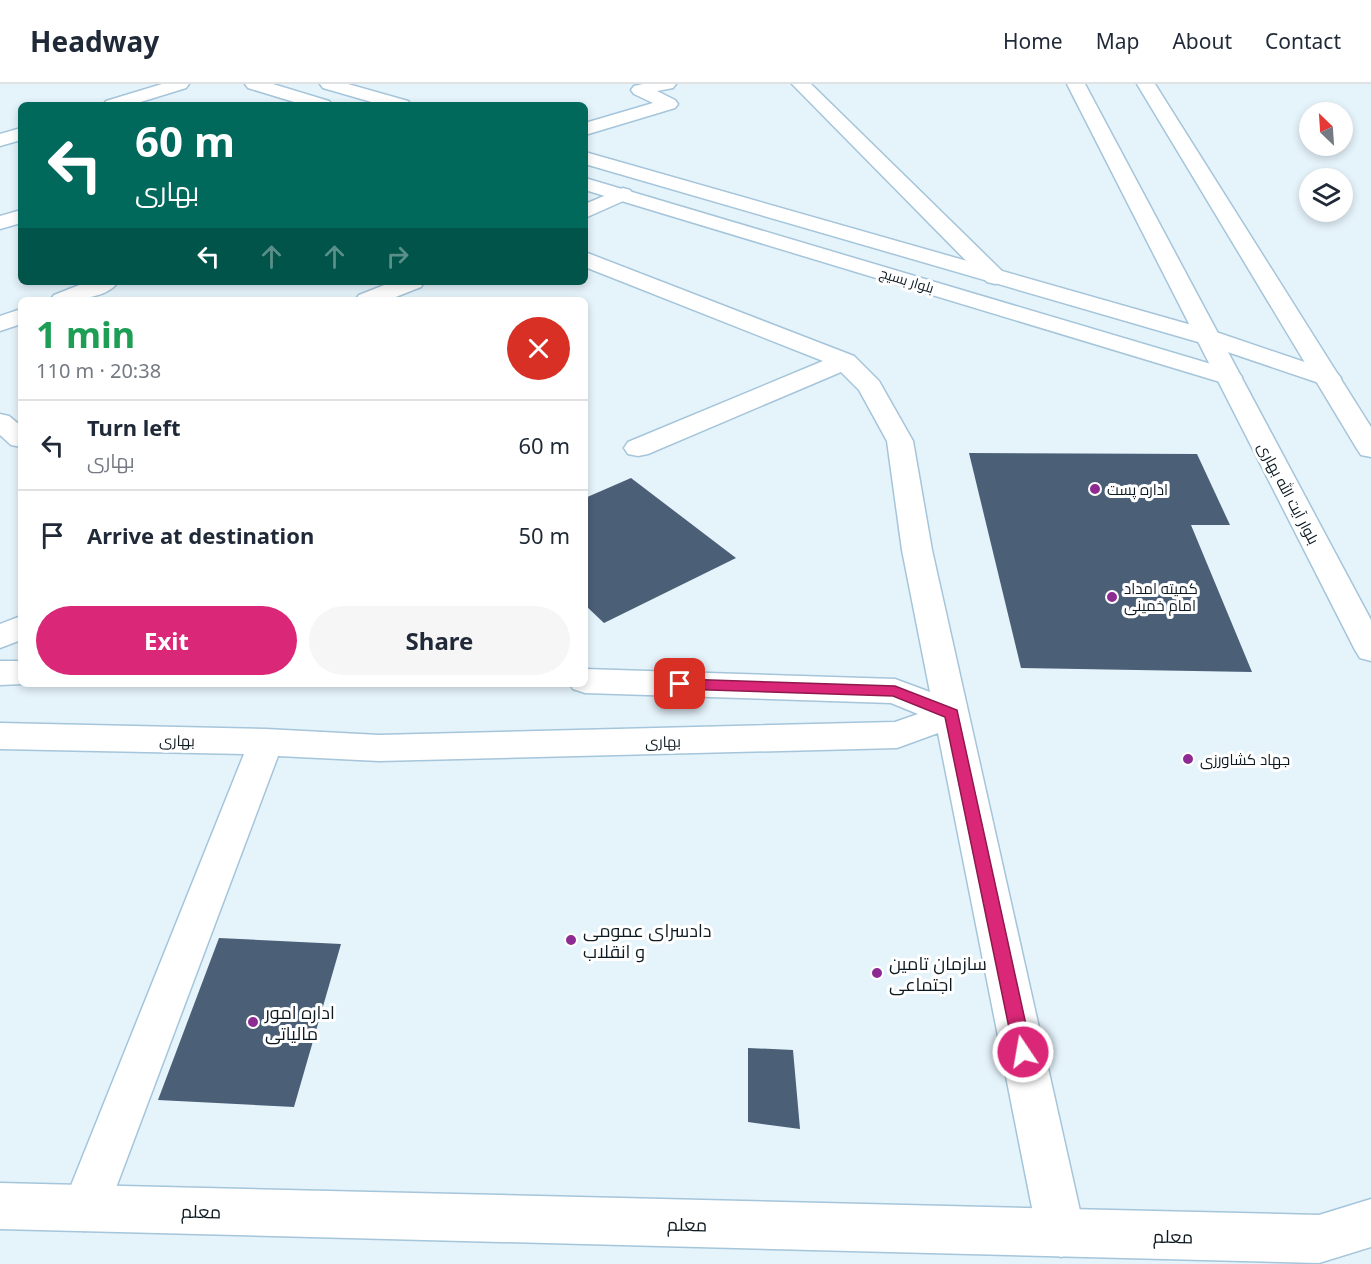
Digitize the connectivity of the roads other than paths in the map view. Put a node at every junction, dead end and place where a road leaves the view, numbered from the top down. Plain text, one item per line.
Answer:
1 (180, 84) edge
2 (254, 84) edge
3 (329, 84) edge
4 (668, 84) edge
5 (801, 84) edge
6 (1076, 84) edge
7 (1146, 84) edge
8 (122, 102) edge
9 (313, 102) edge
10 (392, 102) edge
11 (588, 128) edge
12 (18, 135) edge
13 (0, 140) edge
14 (588, 159) edge
15 (588, 185) edge
16 (623, 194) junction
17 (588, 211) edge
18 (18, 217) edge
19 (0, 223) edge
20 (588, 260) edge
21 (995, 277) junction
22 (100, 285) edge
23 (405, 285) edge
24 (70, 297) edge
25 (375, 297) edge
26 (18, 317) edge
27 (0, 324) edge
28 (1207, 337) junction
29 (845, 361) junction
30 (1228, 377) junction
31 (1328, 378) junction
32 (0, 422) edge
33 (18, 437) edge
34 (18, 448) edge
35 (638, 448) dead end
36 (1371, 449) edge
37 (0, 457) edge
38 (18, 628) edge
39 (0, 637) edge
40 (1371, 650) edge
41 (0, 673) edge
42 (18, 673) edge
43 (588, 681) edge
44 (952, 714) junction
45 (0, 736) edge
46 (266, 742) junction
47 (0, 1206) edge
48 (85, 1208) junction
49 (1371, 1223) edge
50 (1061, 1233) junction

1 - 8 street
2 - 9 street
3 - 10 street
4 - 11 street
5 - 21 street
6 - 28 street, بلوار آیت الله بهاری
7 - 31 street
12 - 13 street
14 - 21 street, بلوار بسیج
15 - 16 street, بلوار بسیج
16 - 17 street
16 - 30 street, بلوار بسیج
18 - 19 street
20 - 29 street
21 - 28 street, بلوار بسیج
22 - 24 street
23 - 25 street
26 - 27 street
28 - 30 street, بلوار آیت الله بهاری
28 - 31 street
29 - 35 street
29 - 44 street
30 - 40 street, بلوار آیت الله بهاری
31 - 36 street
32 - 33 street
34 - 37 street
38 - 39 street
41 - 42 street
43 - 44 street
44 - 46 street, بهاری
44 - 50 street
45 - 46 street, بهاری
46 - 48 street
47 - 48 street, معلم
48 - 50 street, معلم
49 - 50 street, معلم

